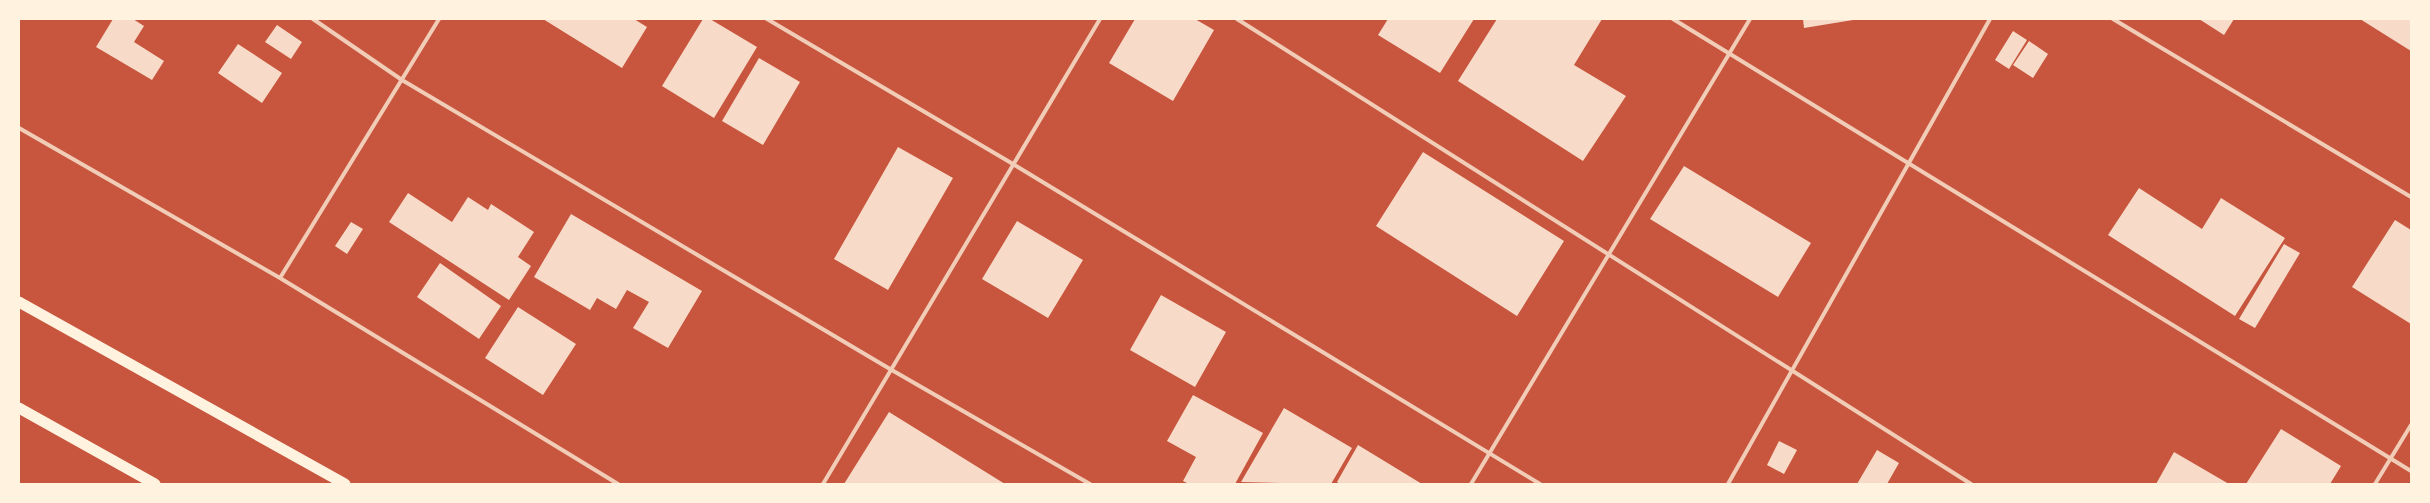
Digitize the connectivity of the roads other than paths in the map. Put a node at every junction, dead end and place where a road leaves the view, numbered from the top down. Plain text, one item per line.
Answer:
1 (313, 19) edge
2 (439, 19) edge
3 (767, 19) edge
4 (1100, 19) edge
5 (1237, 19) edge
6 (1673, 19) edge
7 (1750, 19) edge
8 (1990, 19) edge
9 (2113, 19) edge
10 (1729, 54) junction
11 (402, 80) junction
12 (19, 128) edge
13 (1013, 164) junction
14 (1910, 164) junction
15 (2411, 197) edge
16 (1609, 255) junction
17 (280, 278) junction
18 (19, 302) edge
19 (890, 369) junction
20 (1793, 370) junction
21 (19, 408) edge
22 (2411, 425) edge
23 (1489, 453) junction
24 (2391, 458) junction
25 (2411, 471) edge
26 (155, 484) edge
27 (345, 484) edge
28 (618, 484) edge
29 (823, 484) edge
30 (1090, 484) edge
31 (1471, 484) edge
32 (1540, 484) edge
33 (1728, 484) edge
34 (1971, 484) edge
35 (2375, 484) edge

1 - 11 street
2 - 11 street
3 - 13 street
4 - 13 street
5 - 16 street
6 - 10 street
7 - 10 street
8 - 14 street
9 - 15 street
10 - 14 street
10 - 16 street
11 - 17 street
11 - 19 street
12 - 17 street
13 - 19 street
13 - 23 street
14 - 20 street
14 - 24 street
16 - 20 street
16 - 23 street
17 - 28 street
18 - 27 highway
19 - 29 street
19 - 30 street
20 - 33 street
20 - 34 street
21 - 26 highway
22 - 24 street
23 - 31 street
23 - 32 street
24 - 25 street
24 - 35 street

